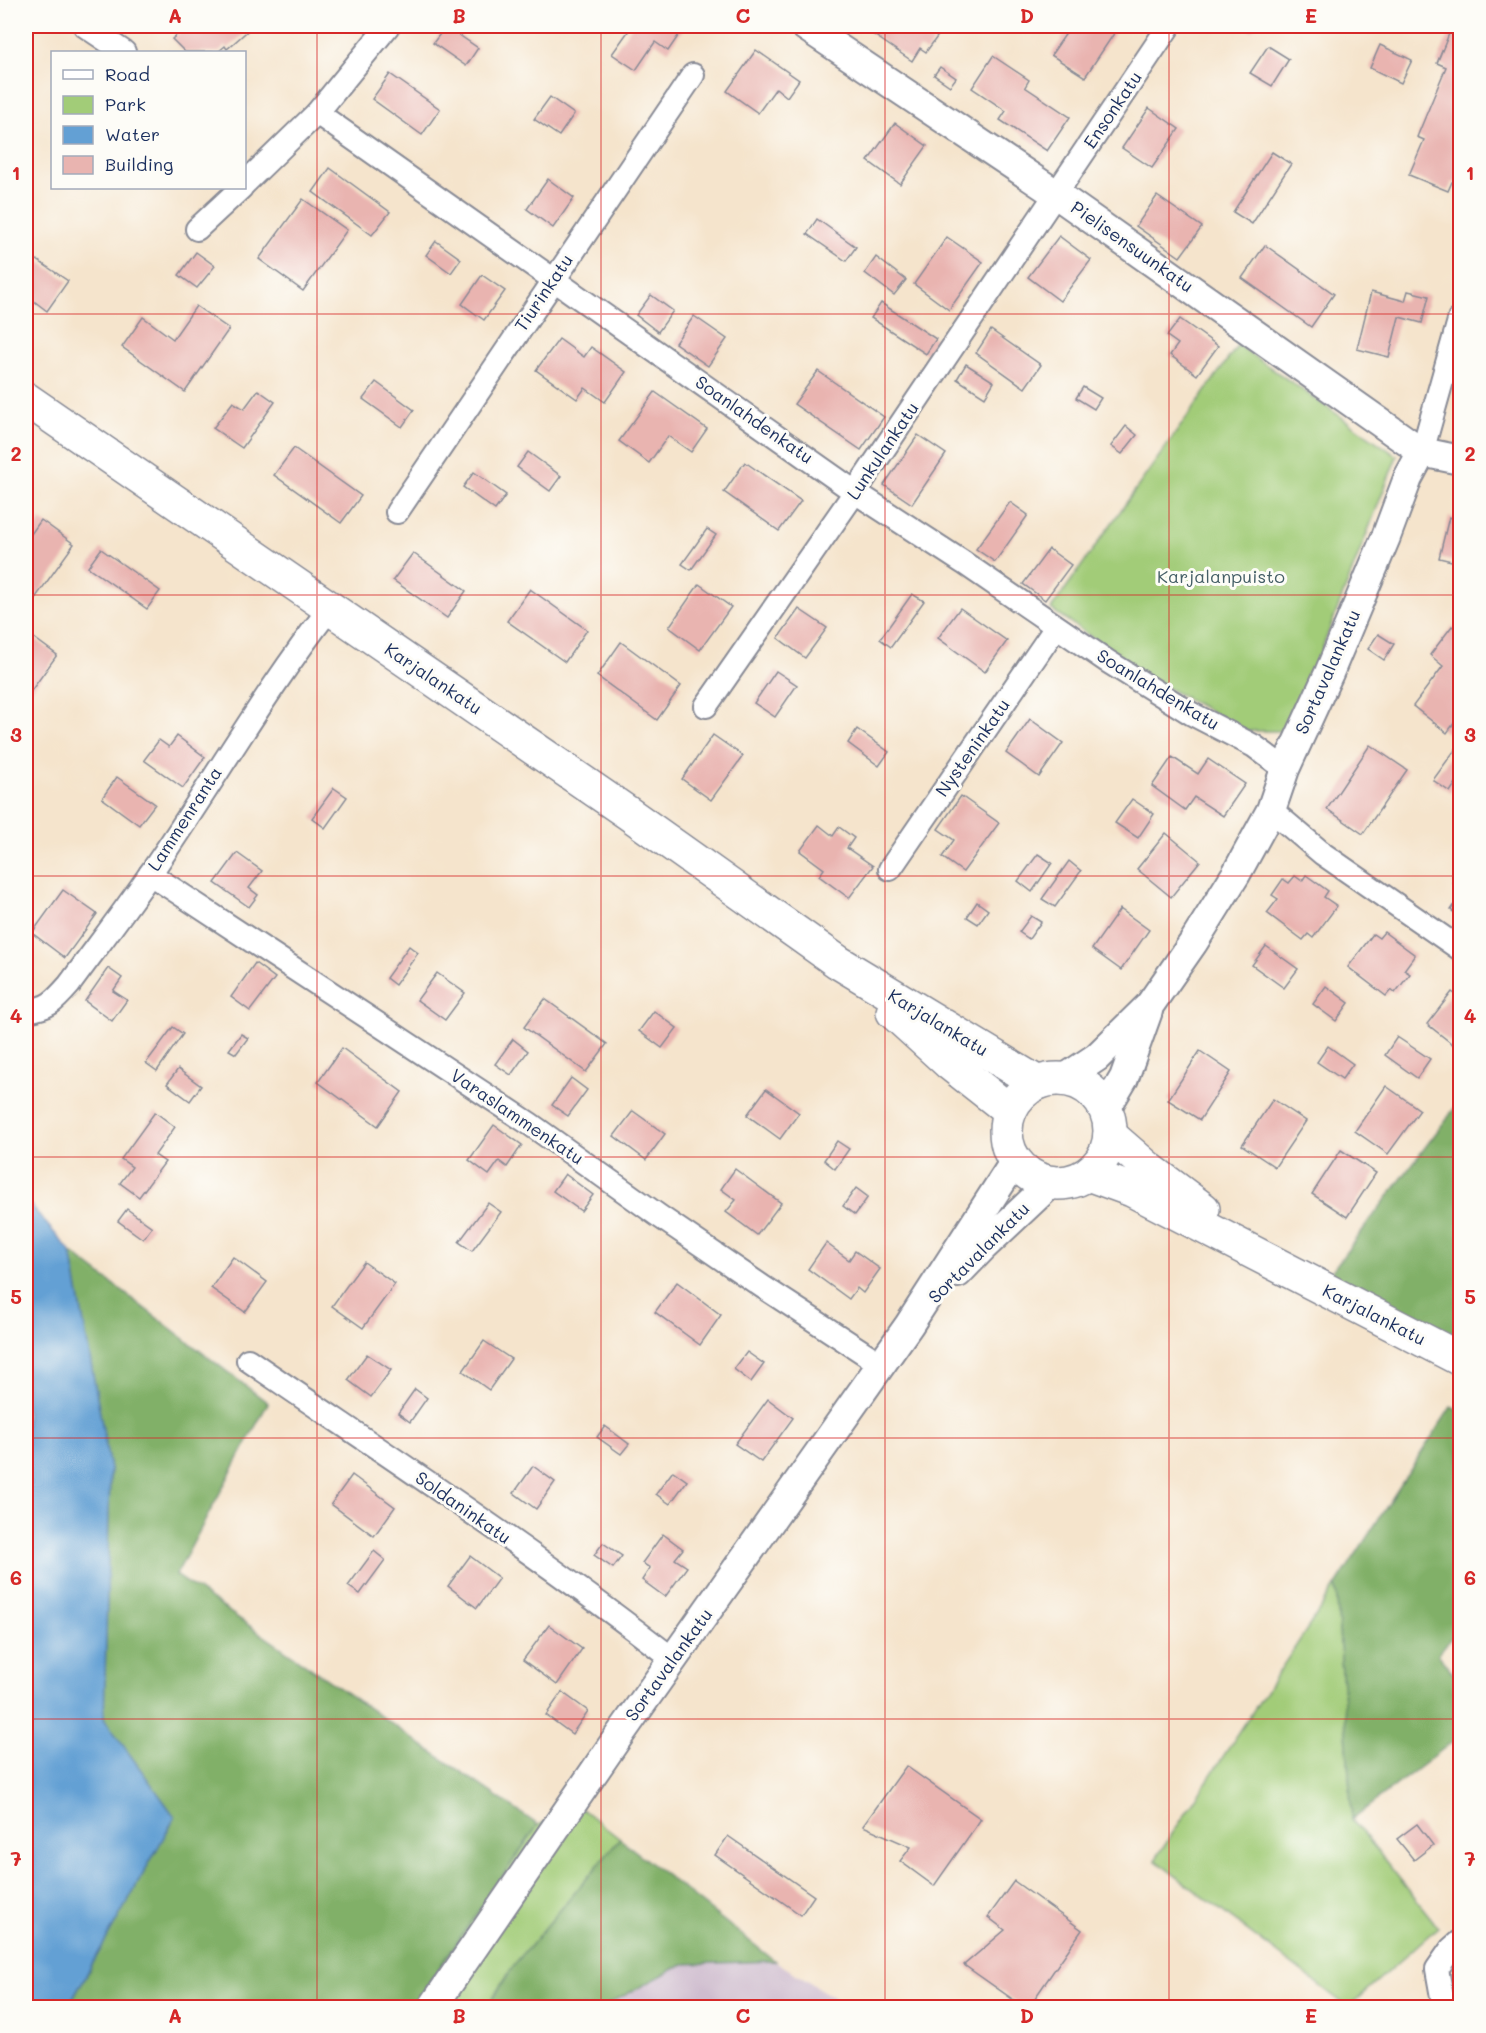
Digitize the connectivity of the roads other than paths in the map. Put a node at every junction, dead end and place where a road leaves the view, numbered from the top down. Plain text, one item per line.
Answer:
1 (85, 26) edge
2 (388, 26) edge
3 (805, 26) edge
4 (1169, 26) edge
5 (122, 51) edge
6 (693, 75) dead end
7 (317, 112) junction
8 (247, 177) edge
9 (235, 189) edge
10 (1056, 194) junction
11 (197, 229) dead end
12 (554, 279) junction
13 (1461, 317) edge
14 (26, 399) edge
15 (1422, 452) junction
16 (1461, 460) edge
17 (855, 492) junction
18 (397, 512) dead end
19 (330, 608) junction
20 (1056, 627) junction
21 (706, 706) dead end
22 (1285, 769) junction
23 (1271, 810) junction
24 (890, 869) dead end
25 (150, 874) junction
26 (1461, 949) edge
27 (838, 962) junction
28 (1149, 1006) junction
29 (26, 1011) edge
30 (1051, 1081) junction
31 (1010, 1111) junction
32 (1107, 1122) junction
33 (1015, 1161) junction
34 (1088, 1174) junction
35 (1051, 1183) junction
36 (1286, 1271) junction
37 (909, 1325) junction
38 (1461, 1359) edge
39 (248, 1360) dead end
40 (881, 1364) junction
41 (674, 1660) junction
42 (1461, 1941) edge
43 (432, 2007) edge
44 (1452, 2007) edge

1 - 5 street
2 - 7 street
3 - 10 street, Pielisensuunkatu
4 - 10 street, Ensonkatu
6 - 12 street, Tiurinkatu
7 - 8 street
7 - 12 street, Soanlahdenkatu
9 - 11 street
10 - 15 street, Pielisensuunkatu
10 - 17 street, Lunkulankatu
12 - 17 street, Soanlahdenkatu
12 - 18 street, Tiurinkatu
13 - 15 street, Sortavalankatu
14 - 19 main road, Karjalankatu
15 - 16 street, Pielisensuunkatu
15 - 22 street, Sortavalankatu
17 - 20 street, Soanlahdenkatu
17 - 21 street, Lunkulankatu
19 - 25 street, Lammenranta
19 - 27 main road, Karjalankatu
20 - 22 street, Soanlahdenkatu
20 - 24 street, Nysteninkatu
22 - 23 street, Sortavalankatu
23 - 26 street
23 - 28 street, Sortavalankatu
25 - 29 street, Lammenranta
25 - 40 street, Varaslammenkatu
27 - 30 main road, Karjalankatu
27 - 31 main road, Karjalankatu
28 - 30 street, Sortavalankatu
28 - 32 street, Sortavalankatu
30 - 31 main road
30 - 32 main road
31 - 33 main road
32 - 34 main road
32 - 36 main road, Karjalankatu
33 - 35 main road
33 - 37 street, Sortavalankatu
34 - 35 main road
34 - 36 main road, Karjalankatu
35 - 37 street, Sortavalankatu
36 - 38 main road, Karjalankatu
37 - 40 street, Sortavalankatu
39 - 41 street, Soldaninkatu
40 - 41 street, Sortavalankatu
41 - 43 street, Sortavalankatu
42 - 44 street

